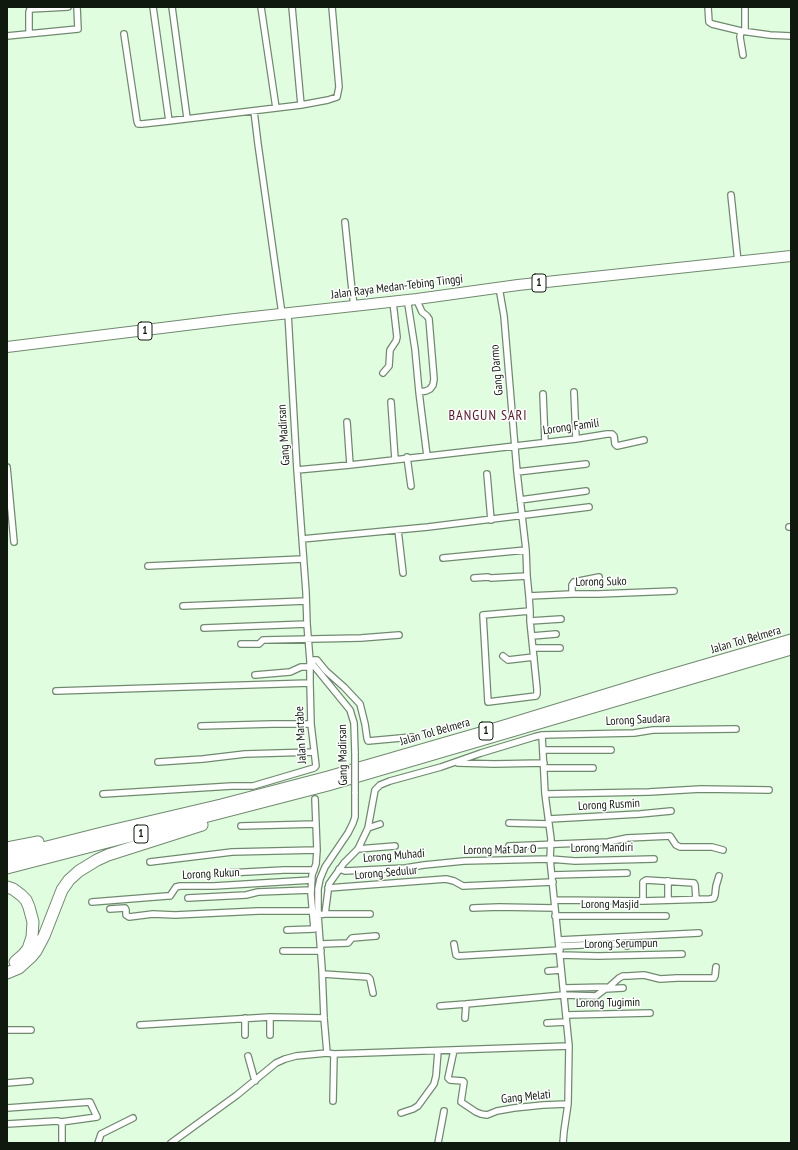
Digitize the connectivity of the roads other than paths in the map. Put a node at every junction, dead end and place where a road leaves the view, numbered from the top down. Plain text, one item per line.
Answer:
1 (68, 7) edge
2 (77, 7) edge
3 (153, 7) edge
4 (172, 7) edge
5 (260, 7) edge
6 (292, 7) edge
7 (332, 7) edge
8 (708, 7) edge
9 (745, 7) edge
10 (31, 8) edge
11 (743, 31) junction
12 (29, 34) junction
13 (124, 34) dead end
14 (7, 36) edge
15 (791, 36) edge
16 (743, 55) dead end
17 (301, 105) junction
18 (276, 108) junction
19 (254, 111) junction
20 (187, 118) junction
21 (169, 121) junction
22 (732, 195) dead end
23 (345, 222) dead end
24 (791, 256) edge
25 (738, 262) junction
26 (791, 262) edge
27 (500, 293) junction
28 (394, 304) junction
29 (413, 304) junction
30 (354, 306) junction
31 (286, 315) junction
32 (7, 347) edge
33 (7, 353) edge
34 (383, 373) dead end
35 (419, 392) junction
36 (574, 392) dead end
37 (543, 394) dead end
38 (391, 402) dead end
39 (347, 422) dead end
40 (576, 439) junction
41 (644, 440) dead end
42 (545, 442) junction
43 (515, 445) junction
44 (427, 456) junction
45 (407, 457) junction
46 (396, 459) junction
47 (586, 464) dead end
48 (350, 465) junction
49 (7, 467) edge
50 (297, 470) junction
51 (517, 472) junction
52 (487, 474) dead end
53 (411, 486) dead end
54 (586, 491) dead end
55 (520, 500) junction
56 (589, 507) dead end
57 (522, 516) junction
58 (491, 520) junction
59 (398, 530) junction
60 (302, 539) junction
61 (14, 542) dead end
62 (526, 550) junction
63 (443, 558) dead end
64 (303, 559) junction
65 (148, 566) dead end
66 (403, 573) dead end
67 (527, 576) junction
68 (599, 577) dead end
69 (474, 578) dead end
70 (674, 591) dead end
71 (572, 594) junction
72 (529, 596) junction
73 (306, 601) junction
74 (183, 606) dead end
75 (530, 611) junction
76 (561, 619) dead end
77 (530, 621) junction
78 (307, 624) junction
79 (204, 628) dead end
80 (556, 634) dead end
81 (398, 636) dead end
82 (532, 636) junction
83 (308, 639) junction
84 (791, 640) edge
85 (241, 644) dead end
86 (534, 648) junction
87 (560, 648) dead end
88 (791, 649) edge
89 (503, 656) dead end
90 (534, 657) junction
91 (310, 664) junction
92 (255, 675) dead end
93 (310, 683) junction
94 (56, 691) dead end
95 (311, 724) junction
96 (201, 726) dead end
97 (736, 729) dead end
98 (542, 735) junction
99 (412, 737) dead end
100 (543, 750) junction
101 (611, 750) dead end
102 (314, 752) junction
103 (158, 762) dead end
104 (454, 763) junction
105 (544, 766) junction
106 (593, 768) dead end
107 (769, 790) dead end
108 (103, 794) dead end
109 (545, 794) junction
110 (315, 799) dead end
111 (274, 800) junction
112 (671, 811) dead end
113 (549, 821) junction
114 (509, 823) dead end
115 (316, 824) junction
116 (380, 824) dead end
117 (241, 826) dead end
118 (368, 828) junction
119 (106, 832) junction
120 (551, 844) junction
121 (395, 846) dead end
122 (510, 846) dead end
123 (7, 848) edge
124 (358, 849) junction
125 (317, 850) junction
126 (723, 850) dead end
127 (7, 857) edge
128 (550, 859) junction
129 (654, 859) dead end
130 (150, 862) dead end
131 (451, 862) joint
132 (7, 868) edge
133 (339, 869) junction
134 (314, 870) junction
135 (227, 873) dead end
136 (627, 873) dead end
137 (552, 875) junction
138 (719, 876) dead end
139 (312, 880) junction
140 (668, 881) junction
141 (553, 882) junction
142 (7, 887) edge
143 (328, 888) junction
144 (311, 890) junction
145 (188, 898) dead end
146 (696, 899) junction
147 (555, 900) junction
148 (668, 900) junction
149 (643, 901) junction
150 (92, 902) dead end
151 (473, 908) dead end
152 (555, 908) junction
153 (110, 909) dead end
154 (312, 911) junction
155 (325, 914) junction
156 (370, 914) dead end
157 (318, 915) junction
158 (555, 916) junction
159 (666, 916) dead end
160 (316, 929) junction
161 (287, 930) dead end
162 (699, 933) dead end
163 (376, 936) dead end
164 (321, 944) junction
165 (454, 944) dead end
166 (627, 946) dead end
167 (560, 948) junction
168 (283, 951) dead end
169 (321, 951) junction
170 (682, 954) dead end
171 (7, 966) edge
172 (716, 966) dead end
173 (561, 970) junction
174 (548, 971) dead end
175 (7, 973) edge
176 (323, 974) junction
177 (564, 988) junction
178 (623, 988) dead end
179 (373, 993) dead end
180 (563, 995) junction
181 (466, 1004) junction
182 (440, 1006) dead end
183 (650, 1013) dead end
184 (566, 1016) junction
185 (270, 1017) junction
186 (245, 1018) junction
187 (324, 1018) junction
188 (465, 1018) dead end
189 (566, 1022) junction
190 (547, 1023) dead end
191 (140, 1025) dead end
192 (7, 1030) edge
193 (31, 1030) dead end
194 (270, 1034) dead end
195 (245, 1035) dead end
196 (569, 1046) junction
197 (454, 1050) junction
198 (438, 1051) junction
199 (327, 1053) junction
200 (334, 1054) junction
201 (248, 1056) dead end
202 (30, 1081) dead end
203 (255, 1081) junction
204 (7, 1083) edge
205 (333, 1101) dead end
206 (568, 1104) junction
207 (7, 1108) edge
208 (444, 1110) dead end
209 (401, 1113) dead end
210 (133, 1118) dead end
211 (61, 1122) junction
212 (7, 1124) edge
213 (62, 1143) edge
214 (98, 1143) edge
215 (171, 1143) edge
216 (438, 1143) edge
217 (563, 1143) edge

1 - 10 street
2 - 12 street
3 - 21 street
4 - 20 street
5 - 18 street
6 - 17 street
7 - 17 street
8 - 11 street
9 - 11 street
10 - 12 street
11 - 15 street
11 - 16 street
12 - 14 street
13 - 21 street
17 - 18 street
18 - 19 street
19 - 20 street
19 - 31 street, Gang Madirsan
20 - 21 street
22 - 25 street
23 - 30 street
24 - 25 highway, Jalan Raya Medan-Tebing Tinggi / 1
25 - 28 highway, Jalan Raya Medan-Tebing Tinggi / 1
26 - 27 highway, Jalan Raya Medan-Tebing Tinggi / 1
27 - 29 highway, Jalan Raya Medan-Tebing Tinggi / 1
27 - 43 street, Gang Darmo
28 - 29 highway, Jalan Raya Medan-Tebing Tinggi / 1
28 - 30 highway, Jalan Raya Medan-Tebing Tinggi / 1
28 - 31 highway, Jalan Raya Medan-Tebing Tinggi / 1
28 - 34 street
29 - 35 street
29 - 35 street
30 - 31 highway, Jalan Raya Medan-Tebing Tinggi / 1
31 - 32 highway, Jalan Raya Medan-Tebing Tinggi / 1
31 - 33 highway, Jalan Raya Medan-Tebing Tinggi / 1
31 - 50 street, Gang Madirsan
35 - 44 street
36 - 40 street
37 - 42 street
38 - 46 street
39 - 48 street
40 - 41 street, Lorong Famili
40 - 42 street, Lorong Famili
42 - 43 street, Lorong Famili
43 - 44 street, Lorong Famili
43 - 51 street, Gang Darmo
44 - 45 street, Lorong Famili
45 - 46 street, Lorong Famili
45 - 53 street
46 - 48 street, Lorong Famili
47 - 51 street
48 - 50 street, Lorong Famili
49 - 61 street
50 - 60 street, Gang Madirsan
51 - 55 street, Gang Darmo
52 - 58 street
54 - 55 street
55 - 57 street, Gang Darmo
56 - 57 street
57 - 58 street
57 - 62 street, Gang Darmo
58 - 59 street
59 - 60 street
59 - 66 street
60 - 64 street, Gang Madirsan
62 - 63 street
62 - 67 street, Gang Darmo
64 - 65 street
64 - 73 street, Gang Madirsan
67 - 69 street
67 - 72 street, Gang Darmo
68 - 71 street
70 - 71 street, Lorong Suko
71 - 72 street, Lorong Suko
72 - 75 street, Gang Darmo
73 - 74 street
73 - 78 street, Gang Madirsan
75 - 77 street, Gang Darmo
75 - 90 street, Gang Darmo
76 - 77 street
77 - 82 street, Gang Darmo
78 - 79 street
78 - 83 street, Gang Madirsan
80 - 82 street
81 - 83 street
82 - 86 street, Gang Darmo
83 - 85 street
83 - 91 street, Gang Madirsan
84 - 119 highway, Jalan Tol Belmera / 1
86 - 87 street
86 - 90 street, Gang Darmo
88 - 111 highway, Jalan Tol Belmera / 1
89 - 90 street
91 - 92 street
91 - 93 street, Jalan Martabe
91 - 99 street
91 - 157 street, Gang Madirsan, bridge
93 - 94 street
93 - 95 street, Jalan Martabe
95 - 96 street
95 - 102 street, Jalan Martabe
97 - 98 street, Lorong Saudara
98 - 100 street
98 - 104 street, Lorong Saudara
100 - 101 street
100 - 105 street
102 - 103 street
102 - 108 street, Jalan Martabe
104 - 105 street
104 - 118 street
105 - 106 street
105 - 109 street
107 - 109 street
109 - 113 street
110 - 115 street
111 - 132 highway, 1
111 - 175 highway
112 - 113 street, Lorong Rusmin
113 - 114 street, Lorong Rusmin
113 - 120 street
115 - 117 street
115 - 125 street
116 - 118 street
118 - 124 street
119 - 123 highway
119 - 127 highway, 1
120 - 122 street
120 - 126 street
120 - 128 street
121 - 124 street
124 - 133 street
125 - 130 street
125 - 134 street
128 - 129 street, Lorong Mandiri
128 - 131 street, Lorong Mat Dar O
128 - 137 street
131 - 133 street, Lorong Muhadi
133 - 143 street
134 - 135 street
134 - 139 street
136 - 137 street
137 - 141 street
138 - 146 street
139 - 144 street
139 - 150 street, Lorong Rukun
140 - 146 street
140 - 148 street
140 - 149 street
141 - 143 street, Lorong Sedulur
141 - 147 street
142 - 171 highway
143 - 155 street
144 - 145 street
144 - 154 street
146 - 148 street
147 - 149 street
147 - 152 street
148 - 149 street
151 - 152 street
152 - 158 street
153 - 154 street
154 - 160 street
155 - 156 street
155 - 157 street
157 - 160 street, Gang Madirsan
158 - 159 street, Lorong Masjid
158 - 167 street
160 - 161 street
160 - 164 street, Gang Madirsan
162 - 167 street
163 - 164 street
164 - 169 street, Gang Madirsan
165 - 167 street
166 - 167 street
167 - 170 street, Lorong Serumpun
167 - 173 street
168 - 169 street
169 - 176 street, Gang Madirsan
172 - 177 street
173 - 174 street
173 - 177 street
176 - 179 street
176 - 187 street, Gang Madirsan
177 - 180 street
178 - 180 street
180 - 181 street
180 - 184 street
181 - 182 street
181 - 188 street
183 - 184 street, Lorong Tugimin
184 - 189 street
185 - 186 street
185 - 187 street
185 - 194 street
186 - 191 street
186 - 195 street
187 - 199 street, Gang Madirsan
189 - 190 street
189 - 196 street
192 - 193 street
196 - 197 street
196 - 206 street
197 - 198 street
197 - 206 street, Gang Melati
198 - 200 street
198 - 209 street
199 - 200 street
199 - 203 street
200 - 205 street
201 - 203 street
202 - 204 street
203 - 215 street
206 - 217 street
207 - 211 street
208 - 216 street
210 - 214 street
211 - 212 street
211 - 213 street

